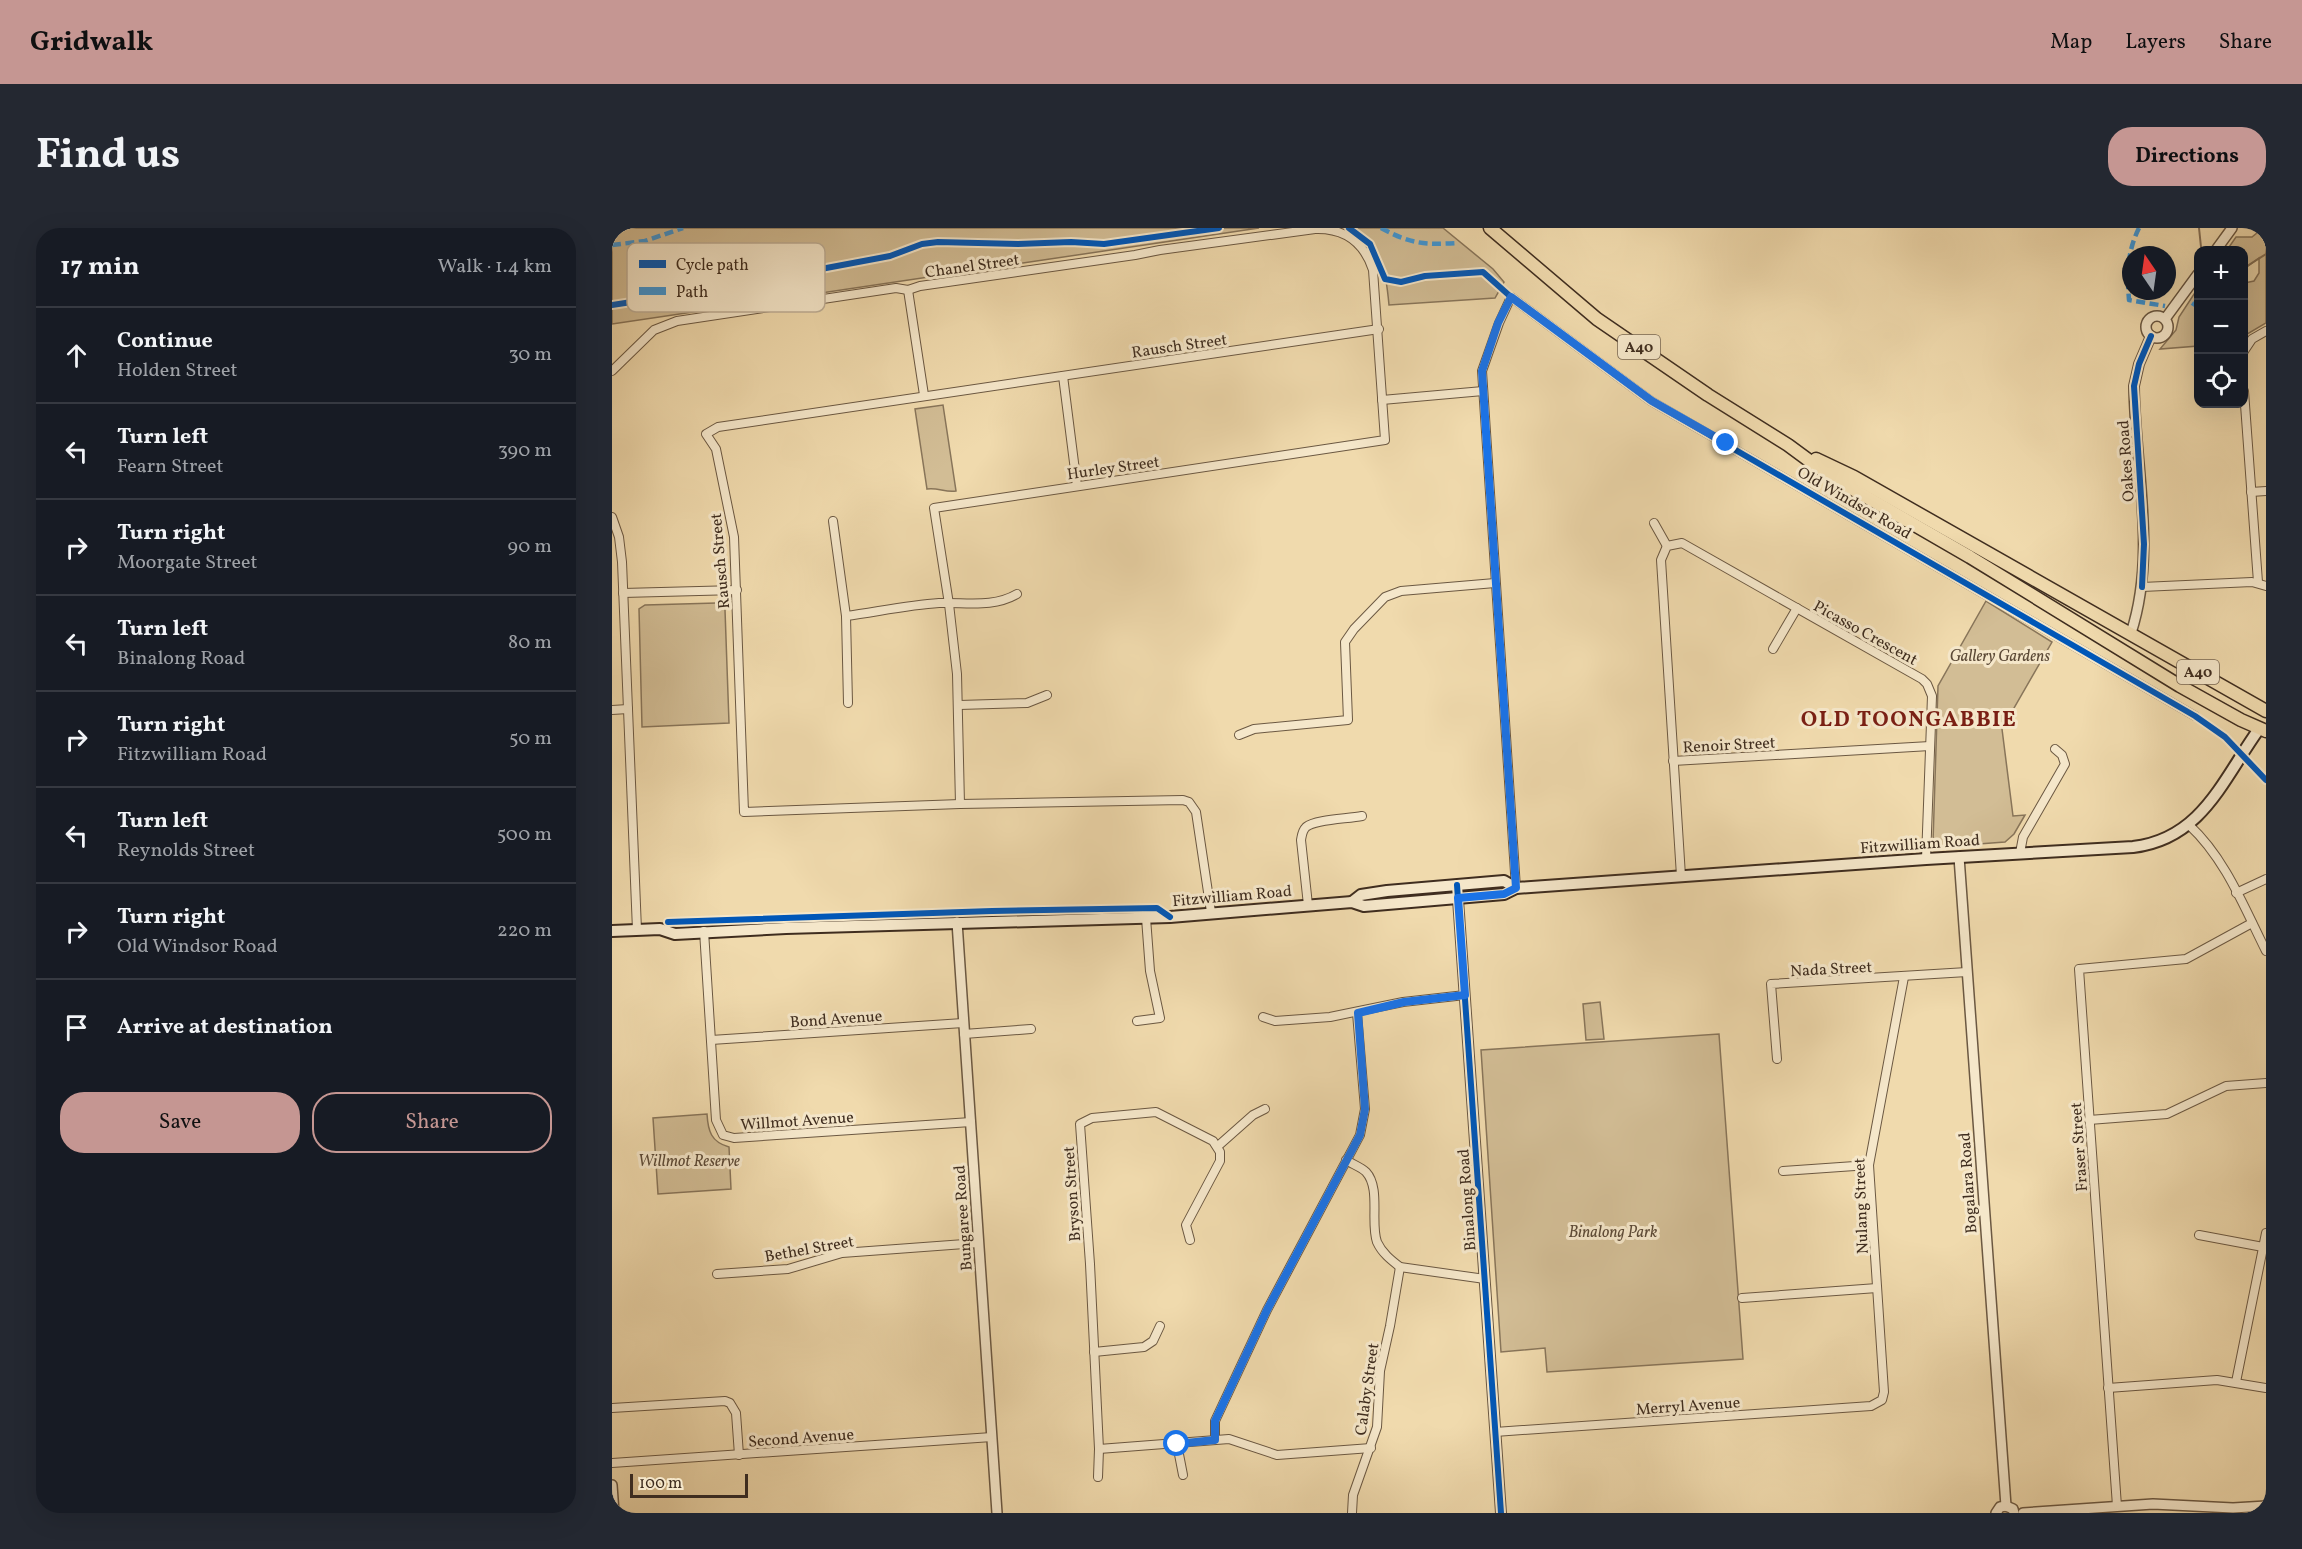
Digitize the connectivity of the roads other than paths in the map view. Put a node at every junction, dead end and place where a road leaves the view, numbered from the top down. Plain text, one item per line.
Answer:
1 (2232, 228) edge
2 (1494, 232) edge
3 (1353, 238) joint
4 (2220, 246) edge
5 (2194, 281) edge
6 (908, 290) junction
7 (825, 299) edge
8 (737, 312) edge
9 (2164, 319) junction
10 (1379, 329) junction
11 (2266, 330) edge
12 (2151, 336) junction
13 (2248, 345) edge
14 (612, 371) edge
15 (1063, 376) junction
16 (1483, 391) junction
17 (924, 395) junction
18 (1383, 400) junction
19 (2245, 408) edge
20 (1788, 445) junction
21 (1077, 486) junction
22 (2266, 491) edge
23 (2251, 492) junction
24 (612, 517) edge
25 (833, 521) dead end
26 (1654, 523) dead end
27 (1667, 546) junction
28 (2258, 582) junction
29 (1496, 583) junction
30 (2266, 586) edge
31 (2142, 588) junction
32 (737, 590) junction
33 (624, 594) junction
34 (1017, 594) dead end
35 (949, 604) junction
36 (1797, 608) junction
37 (846, 616) junction
38 (2131, 633) junction
39 (1773, 649) dead end
40 (2122, 652) junction
41 (1047, 695) dead end
42 (848, 703) dead end
43 (959, 705) junction
44 (628, 709) junction
45 (612, 710) edge
46 (2266, 711) edge
47 (2194, 716) dead end
48 (2264, 726) edge
49 (1239, 735) dead end
50 (1930, 746) junction
51 (2055, 749) dead end
52 (1673, 761) junction
53 (960, 804) junction
54 (1362, 816) dead end
55 (2189, 825) junction
56 (2020, 853) junction
57 (1959, 857) junction
58 (1926, 859) junction
59 (1681, 876) junction
60 (2266, 879) edge
61 (1457, 885) junction
62 (1516, 888) junction
63 (2236, 893) junction
64 (1458, 898) junction
65 (1353, 902) junction
66 (1308, 905) junction
67 (1211, 912) junction
68 (1146, 918) junction
69 (957, 922) junction
70 (2252, 923) junction
71 (637, 930) junction
72 (612, 931) edge
73 (704, 931) junction
74 (2266, 951) edge
75 (1967, 972) junction
76 (1904, 977) junction
77 (1465, 995) junction
78 (1358, 1013) junction
79 (1263, 1017) dead end
80 (1137, 1021) dead end
81 (963, 1023) junction
82 (1031, 1029) dead end
83 (964, 1034) junction
84 (711, 1041) junction
85 (1777, 1059) dead end
86 (2266, 1083) edge
87 (1265, 1109) dead end
88 (2089, 1120) junction
89 (971, 1122) junction
90 (1218, 1146) junction
91 (1346, 1160) junction
92 (1869, 1165) junction
93 (1783, 1171) dead end
94 (2266, 1233) edge
95 (2199, 1235) dead end
96 (1190, 1240) dead end
97 (978, 1243) junction
98 (2263, 1247) junction
99 (1400, 1267) junction
100 (717, 1274) dead end
101 (1485, 1279) junction
102 (2262, 1281) edge
103 (1877, 1288) junction
104 (1742, 1298) dead end
105 (1160, 1326) dead end
106 (1094, 1352) junction
107 (2236, 1382) junction
108 (2108, 1388) junction
109 (2266, 1388) edge
110 (1882, 1400) joint
111 (612, 1408) edge
112 (1495, 1432) junction
113 (992, 1437) junction
114 (1215, 1440) junction
115 (1177, 1444) junction
116 (1371, 1448) junction
117 (1099, 1449) junction
118 (740, 1455) junction
119 (612, 1463) edge
120 (1183, 1475) dead end
121 (1098, 1477) dead end
122 (612, 1485) edge
123 (2006, 1506) junction
124 (2117, 1506) junction
125 (2266, 1506) edge
126 (2204, 1510) edge
127 (614, 1513) edge
128 (998, 1513) edge
129 (1352, 1513) edge
130 (1501, 1513) edge
131 (1996, 1513) edge
132 (2014, 1513) edge
133 (2023, 1513) edge

1 - 4 street
2 - 20 highway, Old Windsor Road / A40
3 - 6 street, Chanel Street
3 - 10 street, Hurley Street
5 - 9 street
6 - 7 street, Chanel Street
6 - 17 street
8 - 14 street, Chanel Street
9 - 12 street
9 - 12 street
10 - 15 street, Rausch Street
10 - 18 street, Hurley Street
11 - 13 street
12 - 31 street, Oakes Road
15 - 17 street, Rausch Street
15 - 21 street
16 - 18 street
16 - 29 street
16 - 47 street, Old Windsor Road
17 - 32 street, Rausch Street
18 - 21 street, Hurley Street
19 - 23 street
20 - 38 highway, Old Windsor Road / A40
20 - 40 highway, Old Windsor Road / A40
21 - 35 street, Hurley Street
22 - 23 street
23 - 28 street
24 - 33 street
25 - 37 street
26 - 27 street
27 - 36 street, Picasso Crescent
27 - 52 street
28 - 30 street
28 - 31 street
29 - 49 street
29 - 62 street
31 - 38 street, Oakes Road
32 - 33 street
32 - 53 street, Rausch Street
33 - 44 street
34 - 35 street
35 - 37 street
35 - 43 street, Hurley Street
36 - 39 street
36 - 50 street, Picasso Crescent
37 - 42 street
38 - 40 highway, Oakes Road
38 - 46 highway, Old Windsor Road / A40
40 - 48 highway, Old Windsor Road / A40
41 - 43 street
43 - 53 street, Hurley Street
44 - 45 street
44 - 71 street
48 - 55 main road, Fitzwilliam Road
50 - 52 street, Renoir Street
50 - 58 street, Picasso Crescent
51 - 56 street
52 - 59 street
53 - 67 street, Rausch Street
54 - 66 street
55 - 56 main road, Fitzwilliam Road
55 - 63 street
56 - 57 main road, Fitzwilliam Road
57 - 58 main road, Fitzwilliam Road
57 - 75 street, Bogalara Road
58 - 59 main road, Fitzwilliam Road
59 - 62 main road, Fitzwilliam Road
60 - 63 street
61 - 62 main road, Fitzwilliam Road
61 - 64 street, Binalong Road
61 - 65 main road, Fitzwilliam Road
62 - 64 main road, Fitzwilliam Road
63 - 70 street
64 - 65 main road, Fitzwilliam Road
64 - 77 street, Binalong Road
65 - 66 main road, Fitzwilliam Road
66 - 67 main road, Fitzwilliam Road
67 - 68 main road, Fitzwilliam Road
68 - 69 main road, Fitzwilliam Road
68 - 80 street
69 - 73 main road, Fitzwilliam Road
69 - 81 street, Bungaree Road
70 - 74 street
70 - 88 street, Fraser Street
71 - 72 main road, Fitzwilliam Road
71 - 73 main road, Fitzwilliam Road
73 - 84 street, Willmot Avenue
75 - 76 street, Nada Street
75 - 123 street, Bogalara Road
76 - 85 street, Nada Street
76 - 92 street, Nulang Street
77 - 78 street
77 - 101 street, Binalong Road
78 - 79 street
78 - 91 street
81 - 83 street, Bungaree Road
81 - 84 street, Bond Avenue
82 - 83 street
83 - 89 street, Bungaree Road
84 - 89 street, Willmot Avenue
86 - 88 street
87 - 90 street
88 - 108 street, Fraser Street
89 - 97 street, Bungaree Road
90 - 96 street
90 - 106 street, Bryson Street
91 - 99 street
91 - 114 street
92 - 93 street
92 - 103 street, Nulang Street
94 - 98 street
95 - 98 street
97 - 100 street, Bethel Street
97 - 113 street, Bungaree Road
98 - 102 street
99 - 101 street
99 - 116 street, Calaby Street
101 - 112 street, Binalong Road
102 - 107 street
103 - 104 street
103 - 110 street, Nulang Street
105 - 106 street
106 - 117 street, Bryson Street
107 - 108 street
107 - 109 street
108 - 124 street, Fraser Street
110 - 112 street, Merryl Avenue
111 - 118 street
112 - 130 street, Binalong Road
113 - 118 street, Second Avenue
113 - 128 street, Bungaree Road
114 - 115 street
114 - 116 street
115 - 117 street
115 - 120 street
116 - 129 street, Calaby Street
117 - 121 street, Bryson Street
118 - 119 street, Second Avenue
122 - 127 street
123 - 131 street
123 - 132 street
124 - 126 street
124 - 133 street
125 - 126 street

